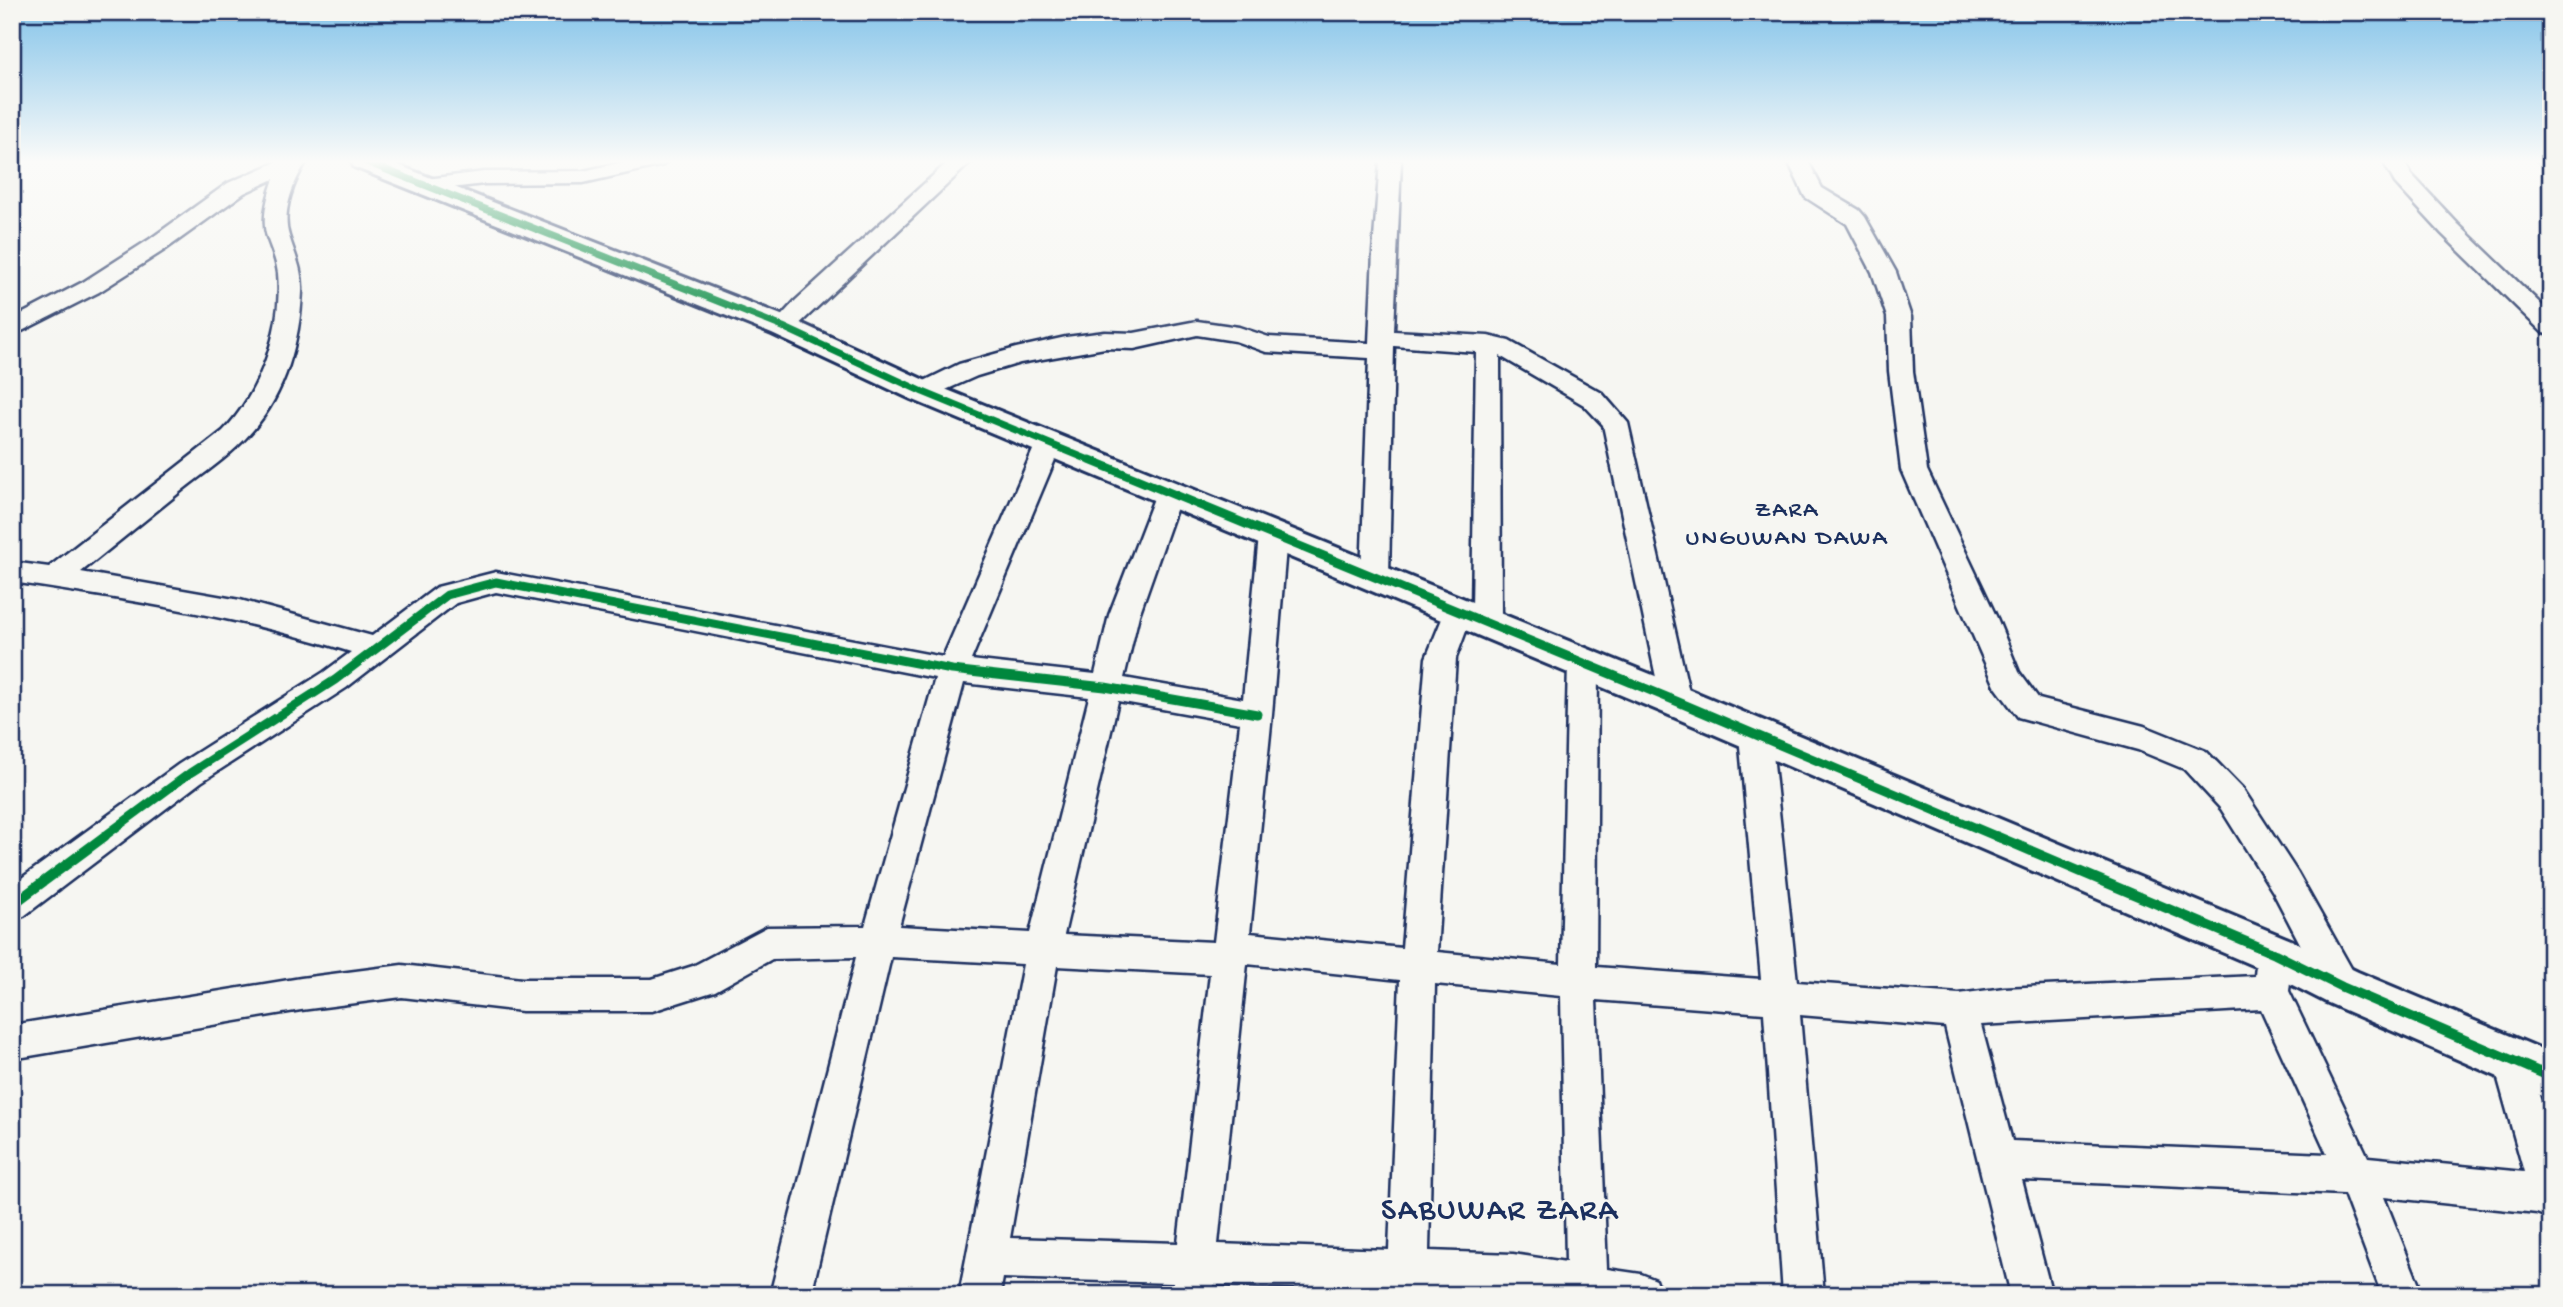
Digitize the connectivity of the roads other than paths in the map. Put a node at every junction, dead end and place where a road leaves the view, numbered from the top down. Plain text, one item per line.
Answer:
1 (189, 222) edge
2 (277, 222) edge
3 (519, 222) edge
4 (897, 222) edge
5 (1386, 222) edge
6 (1857, 222) edge
7 (2444, 222) edge
8 (783, 327) junction
9 (2551, 328) edge
10 (12, 329) edge
11 (1488, 344) junction
12 (1381, 345) junction
13 (923, 391) junction
14 (1049, 443) junction
15 (1169, 493) junction
16 (1273, 536) junction
17 (12, 572) edge
18 (1375, 576) junction
19 (54, 578) junction
20 (1472, 617) junction
21 (374, 648) junction
22 (1583, 663) junction
23 (952, 670) junction
24 (1105, 687) junction
25 (1676, 701) junction
26 (1257, 714) junction
27 (1755, 734) junction
28 (12, 905) edge
29 (878, 941) junction
30 (1043, 950) junction
31 (1230, 953) junction
32 (2275, 954) junction
33 (1419, 966) junction
34 (1578, 982) junction
35 (2342, 987) junction
36 (2271, 992) junction
37 (1781, 999) junction
38 (1959, 1011) junction
39 (12, 1042) edge
40 (2511, 1060) junction
41 (2551, 1077) edge
42 (1997, 1160) junction
43 (2357, 1175) junction
44 (2550, 1197) edge
45 (982, 1276) edge
46 (1194, 1279) edge
47 (1409, 1283) edge
48 (1588, 1291) edge
49 (790, 1295) edge
50 (1641, 1295) edge
51 (1804, 1295) edge
52 (2032, 1295) edge
53 (2403, 1295) edge

1 - 10 street
2 - 19 street
3 - 8 street
4 - 8 street
5 - 12 street
6 - 35 street
7 - 9 street
8 - 13 street
11 - 12 street
11 - 20 street
11 - 25 street
12 - 13 street
12 - 18 street
13 - 14 street
14 - 15 street
14 - 23 street
15 - 16 street
15 - 24 street
16 - 18 street
16 - 26 street
17 - 19 street
18 - 20 street
19 - 21 street
20 - 22 street
20 - 33 street
21 - 23 street
21 - 28 street
22 - 25 street
22 - 34 street
23 - 24 street
23 - 29 street
24 - 26 street
24 - 30 street
25 - 27 street
26 - 31 street
27 - 32 street
27 - 37 street
29 - 30 street
29 - 39 street
29 - 49 street
30 - 31 street
30 - 45 street
31 - 33 street
31 - 46 street
32 - 35 street
32 - 36 street
33 - 34 street
33 - 47 street
34 - 37 street
34 - 48 street
35 - 40 street
36 - 38 street
36 - 43 street
37 - 38 street
37 - 51 street
38 - 42 street
40 - 41 street
40 - 44 street
42 - 43 street
42 - 52 street
43 - 44 street
43 - 53 street
45 - 46 street
46 - 47 street
47 - 48 street
48 - 50 street

